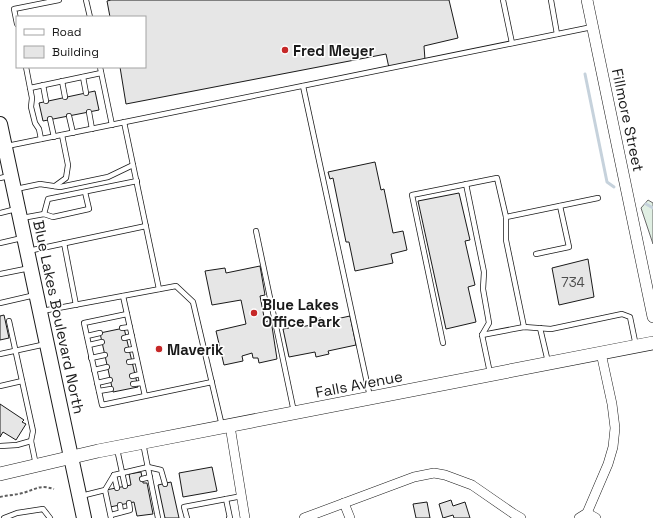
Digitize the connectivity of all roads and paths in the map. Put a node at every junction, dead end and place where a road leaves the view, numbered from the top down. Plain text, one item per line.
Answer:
1 (59, 0) edge
2 (86, 0) edge
3 (503, 0) edge
4 (551, 0) edge
5 (587, 0) edge
6 (90, 16) edge
7 (16, 19) edge
8 (593, 27) junction
9 (557, 34) junction
10 (512, 43) junction
11 (26, 68) edge
12 (100, 68) edge
13 (101, 73) junction
14 (82, 77) junction
15 (62, 81) junction
16 (43, 85) junction
17 (303, 86) junction
18 (30, 88) junction
19 (86, 93) dead end
20 (65, 97) dead end
21 (46, 101) dead end
22 (89, 112) dead end
23 (69, 116) dead end
24 (50, 119) dead end
25 (124, 122) junction
26 (0, 124) edge
27 (112, 125) junction
28 (92, 129) junction
29 (72, 133) junction
30 (62, 135) junction
31 (54, 137) junction
32 (41, 139) junction
33 (3, 149) edge
34 (133, 166) junction
35 (8, 181) edge
36 (136, 181) junction
37 (466, 184) junction
38 (55, 186) junction
39 (86, 192) junction
40 (598, 198) dead end
41 (560, 206) junction
42 (0, 213) edge
43 (19, 214) junction
44 (44, 214) junction
45 (506, 217) junction
46 (146, 226) junction
47 (256, 232) dead end
48 (24, 237) junction
49 (0, 243) edge
50 (64, 243) junction
51 (27, 251) junction
52 (536, 254) dead end
53 (31, 268) junction
54 (0, 274) edge
55 (159, 289) junction
56 (37, 295) junction
57 (123, 296) junction
58 (0, 303) edge
59 (76, 305) junction
60 (40, 312) junction
61 (127, 314) junction
62 (653, 318) edge
63 (9, 322) dead end
64 (130, 327) junction
65 (524, 327) junction
66 (122, 328) dead end
67 (540, 328) junction
68 (100, 333) dead end
69 (482, 335) junction
70 (87, 336) junction
71 (132, 336) junction
72 (124, 338) dead end
73 (102, 342) dead end
74 (47, 343) junction
75 (443, 343) dead end
76 (653, 344) edge
77 (89, 345) junction
78 (636, 347) junction
79 (134, 349) junction
80 (127, 350) dead end
81 (16, 351) junction
82 (0, 354) edge
83 (601, 354) junction
84 (105, 355) dead end
85 (91, 358) junction
86 (137, 361) junction
87 (129, 362) dead end
88 (548, 364) junction
89 (107, 367) dead end
90 (94, 370) junction
91 (140, 374) junction
92 (490, 375) junction
93 (132, 376) dead end
94 (110, 380) dead end
95 (22, 381) junction
96 (212, 382) junction
97 (97, 383) junction
98 (142, 383) junction
99 (133, 384) dead end
100 (0, 386) edge
101 (112, 389) dead end
102 (99, 392) junction
103 (144, 396) junction
104 (370, 398) junction
105 (294, 413) junction
106 (226, 426) junction
107 (31, 441) junction
108 (142, 443) junction
109 (0, 446) edge
110 (117, 448) junction
111 (72, 458) junction
112 (36, 466) junction
113 (148, 467) junction
114 (123, 472) junction
115 (0, 474) edge
116 (114, 475) junction
117 (150, 477) junction
118 (142, 479) dead end
119 (130, 481) dead end
120 (165, 484) dead end
121 (116, 488) dead end
122 (54, 489) dead end
123 (105, 490) junction
124 (80, 496) junction
125 (242, 496) junction
126 (0, 497) edge
127 (226, 499) junction
128 (128, 503) dead end
129 (344, 503) junction
130 (120, 505) dead end
131 (121, 512) junction
132 (111, 516) edge
133 (583, 516) edge
134 (4, 518) edge
135 (50, 518) edge
136 (84, 518) edge
137 (158, 518) edge
138 (187, 518) edge
139 (228, 518) edge
140 (245, 518) edge
141 (304, 518) edge
142 (350, 518) edge
143 (521, 518) edge
144 (596, 518) edge

1 - 7 lane
2 - 6 lane
3 - 10 lane
4 - 9 lane
5 - 8 street, Fillmore Street
8 - 9 lane
8 - 62 street, Fillmore Street
9 - 10 lane
10 - 17 lane
11 - 18 lane
12 - 13 lane
13 - 14 lane
13 - 27 lane
14 - 15 lane
14 - 19 lane
15 - 16 lane
15 - 20 lane
16 - 18 lane
16 - 21 lane
17 - 25 lane
17 - 104 lane
18 - 32 lane
22 - 28 lane
23 - 29 lane
24 - 31 lane
25 - 27 lane
25 - 34 lane
26 - 33 main road, Blue Lakes Boulevard North
27 - 28 lane
28 - 29 lane
29 - 30 lane
30 - 31 lane
30 - 38 lane
31 - 32 lane
32 - 33 lane
33 - 35 main road, Blue Lakes Boulevard North
34 - 36 lane
34 - 38 lane
35 - 38 lane
35 - 43 main road, Blue Lakes Boulevard North
36 - 39 lane
36 - 46 lane
37 - 45 lane
37 - 69 lane
37 - 75 lane
39 - 44 lane
39 - 44 lane
40 - 41 lane
41 - 45 lane
41 - 52 lane
42 - 43 lane
43 - 44 lane
43 - 48 main road, Blue Lakes Boulevard North
45 - 65 lane
46 - 50 lane
46 - 55 lane
47 - 105 lane
48 - 49 lane
48 - 51 main road, Blue Lakes Boulevard North
50 - 51 lane
50 - 59 lane
51 - 53 main road, Blue Lakes Boulevard North
53 - 54 lane
53 - 56 main road, Blue Lakes Boulevard North
55 - 57 lane
55 - 96 lane
56 - 58 lane
56 - 60 main road, Blue Lakes Boulevard North
57 - 59 lane
57 - 61 lane
59 - 60 lane
60 - 74 main road, Blue Lakes Boulevard North
61 - 64 lane
61 - 70 lane
63 - 81 lane
64 - 66 lane
64 - 71 lane
65 - 67 lane
65 - 69 lane
67 - 78 lane
67 - 88 lane
68 - 70 lane
69 - 92 lane
70 - 77 lane
71 - 72 lane
71 - 79 lane
73 - 77 lane
74 - 81 lane
74 - 111 main road, Blue Lakes Boulevard North
76 - 78 main road, Falls Avenue
77 - 85 lane
78 - 83 main road, Falls Avenue
79 - 80 lane
79 - 86 lane
81 - 82 lane
81 - 95 lane
83 - 88 main road, Falls Avenue
83 - 133 street
84 - 85 lane
85 - 90 lane
86 - 87 lane
86 - 91 lane
88 - 92 main road, Falls Avenue
89 - 90 lane
90 - 97 lane
91 - 93 lane
91 - 98 lane
92 - 104 main road, Falls Avenue
94 - 97 lane
95 - 100 lane
95 - 107 lane
96 - 103 lane
96 - 106 lane
97 - 102 lane
98 - 99 lane
98 - 103 lane
101 - 102 lane
102 - 103 lane
104 - 105 main road, Falls Avenue
105 - 106 main road, Falls Avenue
106 - 108 main road, Falls Avenue
106 - 125 street
107 - 109 lane
107 - 112 lane
108 - 110 main road, Falls Avenue
108 - 113 lane
110 - 111 main road, Falls Avenue
110 - 114 lane
111 - 112 main road, Falls Avenue
111 - 124 main road, Blue Lakes Boulevard North
112 - 115 main road, Falls Avenue
113 - 114 lane
113 - 117 lane
113 - 120 lane
114 - 116 lane
114 - 119 lane
116 - 121 lane
116 - 123 lane
117 - 118 lane
117 - 137 lane
122 - 126 path
123 - 124 lane
123 - 132 lane
124 - 136 main road, Blue Lakes Boulevard North
125 - 127 lane
125 - 140 street
127 - 138 lane
127 - 139 lane
128 - 131 lane
129 - 141 street
129 - 142 street
129 - 143 street
130 - 131 lane
131 - 132 lane
133 - 144 street
134 - 135 lane

